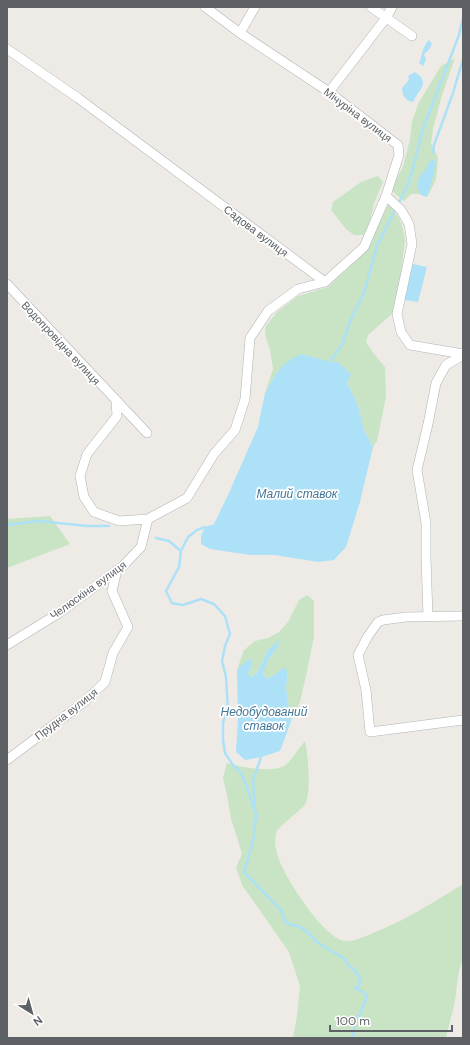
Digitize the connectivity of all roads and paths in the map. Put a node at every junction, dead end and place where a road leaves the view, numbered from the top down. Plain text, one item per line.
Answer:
1 (205, 7) edge
2 (255, 7) edge
3 (371, 7) edge
4 (392, 7) edge
5 (386, 18) junction
6 (240, 33) junction
7 (412, 36) dead end
8 (7, 49) edge
9 (329, 92) junction
10 (386, 196) junction
11 (325, 282) junction
12 (7, 284) edge
13 (463, 354) edge
14 (116, 401) junction
15 (146, 433) dead end
16 (148, 519) junction
17 (117, 570) junction
18 (95, 586) junction
19 (112, 591) junction
20 (463, 616) edge
21 (428, 617) junction
22 (7, 645) edge
23 (463, 720) edge
24 (7, 760) edge

1 - 6 street, Мічуріна вулиця
2 - 6 street
3 - 5 street
4 - 5 street
5 - 7 street
5 - 9 street
6 - 9 street, Мічуріна вулиця
8 - 11 street, Садова вулиця
9 - 10 street, Мічуріна вулиця
10 - 11 street, Мічуріна вулиця
10 - 13 street
11 - 16 street
12 - 14 street, Водопровідна вулиця
13 - 21 street
14 - 15 street, Водопровідна вулиця
14 - 16 street
16 - 17 street, Челюскіна вулиця
17 - 18 street, Челюскіна вулиця
17 - 19 street
18 - 19 street
18 - 22 street, Челюскіна вулиця
19 - 24 street, Прудна вулиця
20 - 21 street
21 - 23 street

